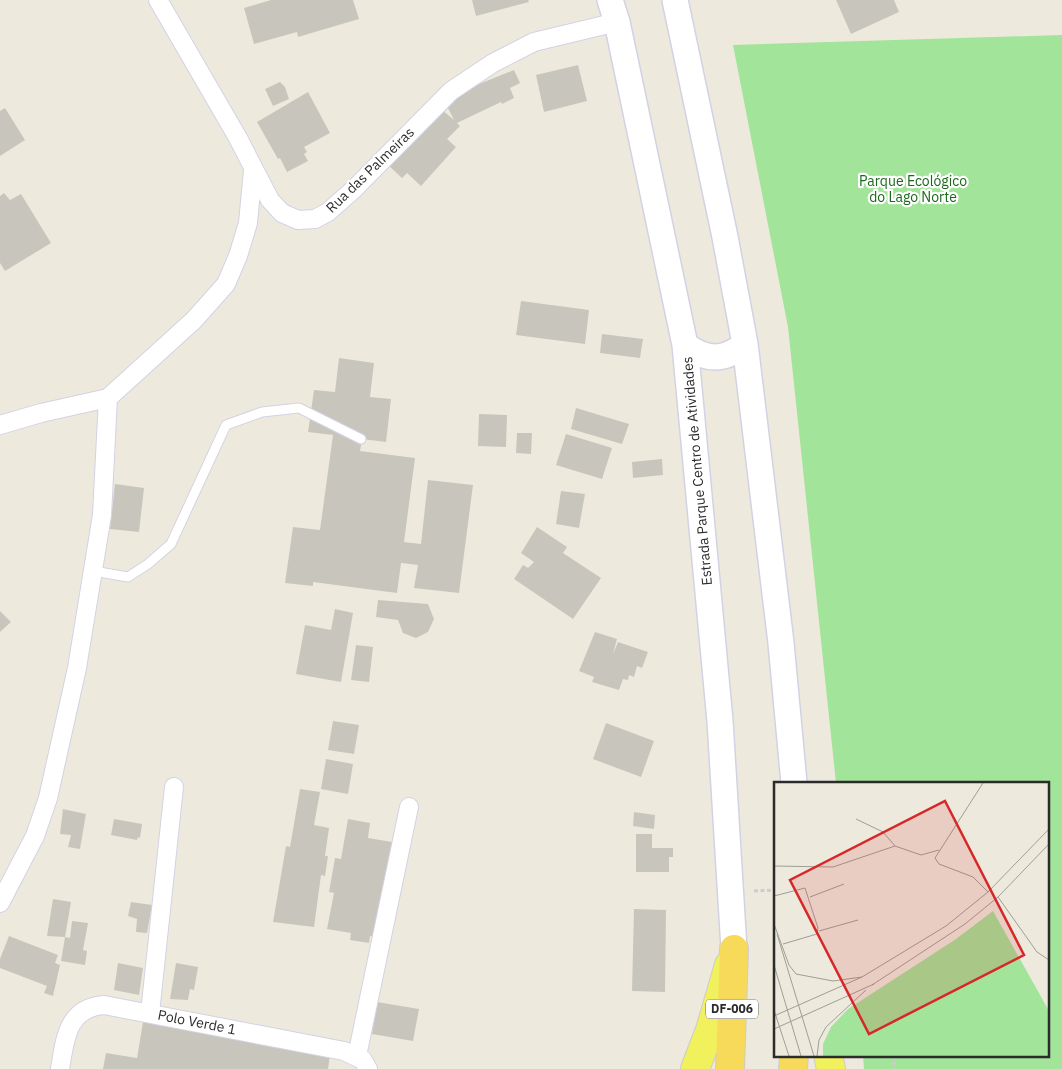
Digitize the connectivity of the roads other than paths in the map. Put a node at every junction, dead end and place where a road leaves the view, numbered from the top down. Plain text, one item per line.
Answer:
1 (158, 0) edge
2 (675, 0) edge
3 (614, 11) edge
4 (253, 170) junction
5 (745, 344) junction
6 (685, 345) junction
7 (108, 398) junction
8 (0, 425) edge
9 (361, 439) dead end
10 (93, 571) junction
11 (794, 782) edge
12 (174, 787) dead end
13 (409, 807) dead end
14 (0, 903) edge
15 (734, 949) junction
16 (150, 1013) junction
17 (794, 1056) edge
18 (828, 1056) edge
19 (363, 1063) edge
20 (60, 1069) edge
21 (696, 1069) edge
22 (730, 1069) edge
23 (794, 1069) edge
24 (831, 1069) edge

1 - 4 street, Rua das Palmeiras
2 - 5 main road
3 - 4 street, Rua das Palmeiras
3 - 6 main road, Estrada Parque Centro de Atividades / DF-006
4 - 7 street
5 - 6 main road
5 - 11 main road
6 - 15 main road, Estrada Parque Centro de Atividades / DF-006
7 - 8 street
7 - 10 street
9 - 10 lane
10 - 14 street
12 - 16 street
13 - 19 street
15 - 21 main road
15 - 22 highway, DF-006
16 - 19 street, Polo Verde 1
16 - 20 street, Polo Verde 1
17 - 23 highway
18 - 24 main road

